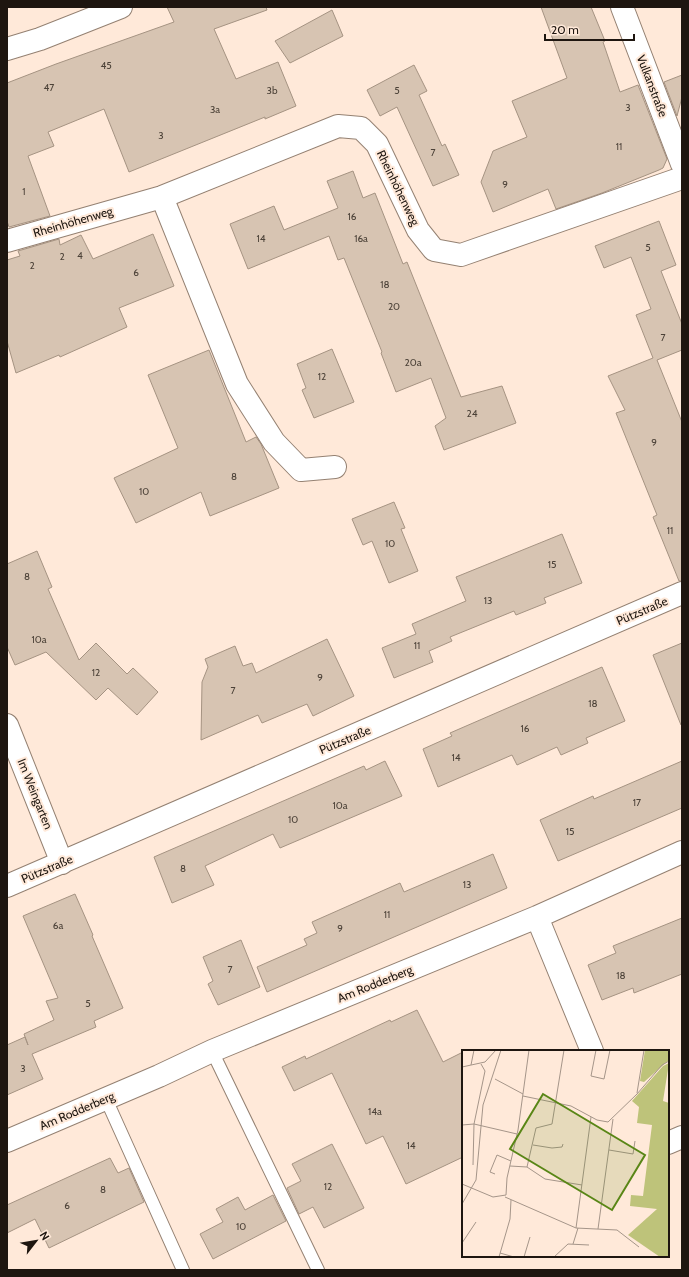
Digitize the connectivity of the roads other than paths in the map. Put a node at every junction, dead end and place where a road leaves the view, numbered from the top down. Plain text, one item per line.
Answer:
1 (121, 7) edge
2 (622, 7) edge
3 (7, 49) edge
4 (682, 164) edge
5 (682, 178) edge
6 (162, 197) junction
7 (7, 241) edge
8 (335, 467) dead end
9 (682, 594) edge
10 (7, 725) edge
11 (682, 852) edge
12 (62, 863) junction
13 (7, 886) edge
14 (537, 917) junction
15 (592, 1050) edge
16 (212, 1051) junction
17 (106, 1099) junction
18 (682, 1138) edge
19 (7, 1141) edge
20 (669, 1143) edge
21 (183, 1270) edge
22 (318, 1270) edge

1 - 3 street
2 - 4 street, Vulkanstraße
5 - 6 street, Rheinhöhenweg
6 - 7 street, Rheinhöhenweg
6 - 8 street
9 - 12 street, Pützstraße
10 - 12 street, Im Weingarten
11 - 14 street, Am Rodderberg
12 - 13 street, Pützstraße
14 - 15 street
14 - 16 street, Am Rodderberg
16 - 17 street, Am Rodderberg
16 - 22 lane
17 - 19 street, Am Rodderberg
17 - 21 lane
18 - 20 street

